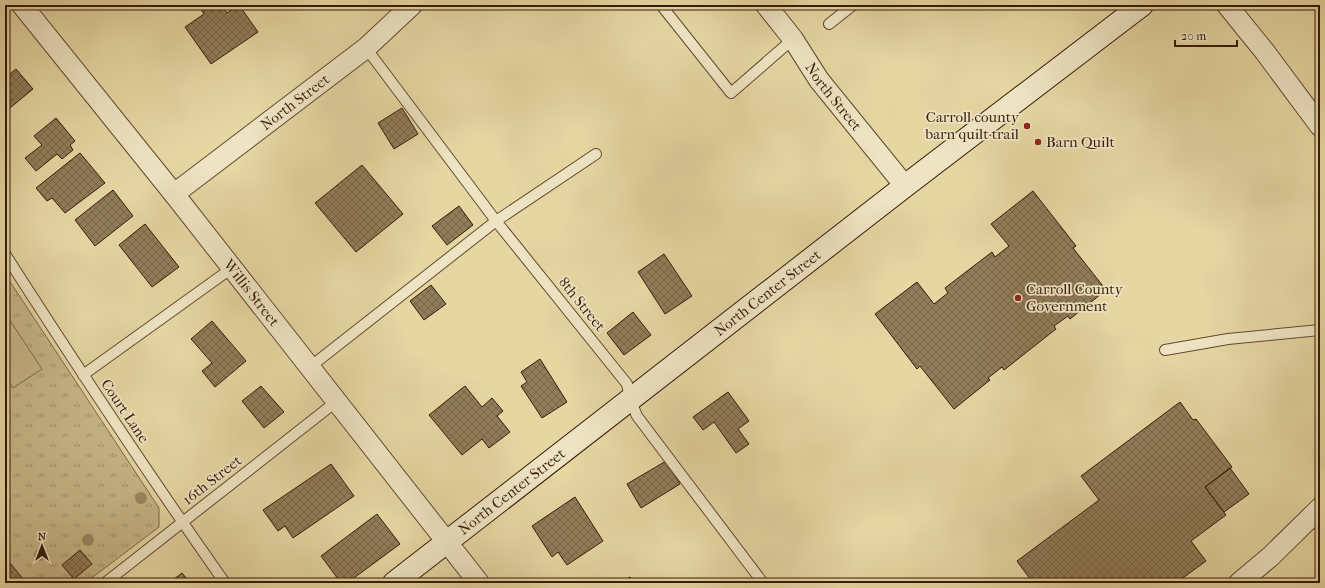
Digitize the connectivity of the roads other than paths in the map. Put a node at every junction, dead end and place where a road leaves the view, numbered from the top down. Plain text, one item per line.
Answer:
1 (22, 5) edge
2 (412, 5) edge
3 (661, 5) edge
4 (766, 5) edge
5 (853, 5) edge
6 (1142, 5) edge
7 (1227, 5) edge
8 (829, 24) dead end
9 (793, 39) junction
10 (366, 48) junction
11 (1320, 126) edge
12 (596, 154) dead end
13 (905, 186) junction
14 (174, 194) junction
15 (496, 221) junction
16 (5, 254) edge
17 (232, 268) junction
18 (1320, 330) edge
19 (1165, 350) dead end
20 (310, 366) junction
21 (83, 375) junction
22 (630, 399) junction
23 (337, 401) junction
24 (1320, 508) edge
25 (182, 522) junction
26 (448, 542) junction
27 (105, 583) edge
28 (225, 583) edge
29 (394, 583) edge
30 (479, 583) edge
31 (763, 583) edge
32 (1239, 583) edge

1 - 14 street, Willis Street
2 - 10 street, North Street
3 - 9 lane
4 - 9 street, North Street
5 - 8 lane
6 - 13 street, North Center Street
7 - 11 street
9 - 13 street, North Street
10 - 14 street, North Street
10 - 15 lane, 8th Street
12 - 15 lane
13 - 22 street, North Center Street
14 - 17 street, Willis Street
15 - 20 lane
15 - 22 lane, 8th Street
16 - 21 lane, Court Lane
17 - 20 street, Willis Street
17 - 21 lane
18 - 19 lane
20 - 23 street, Willis Street
21 - 25 lane, Court Lane
22 - 26 street, North Center Street
22 - 31 lane, 8th Street
23 - 25 lane, 16th Street
23 - 26 street, Willis Street
24 - 32 street
25 - 27 lane, 16th Street
25 - 28 lane, Court Lane
26 - 29 street, North Center Street
26 - 30 street, Willis Street

